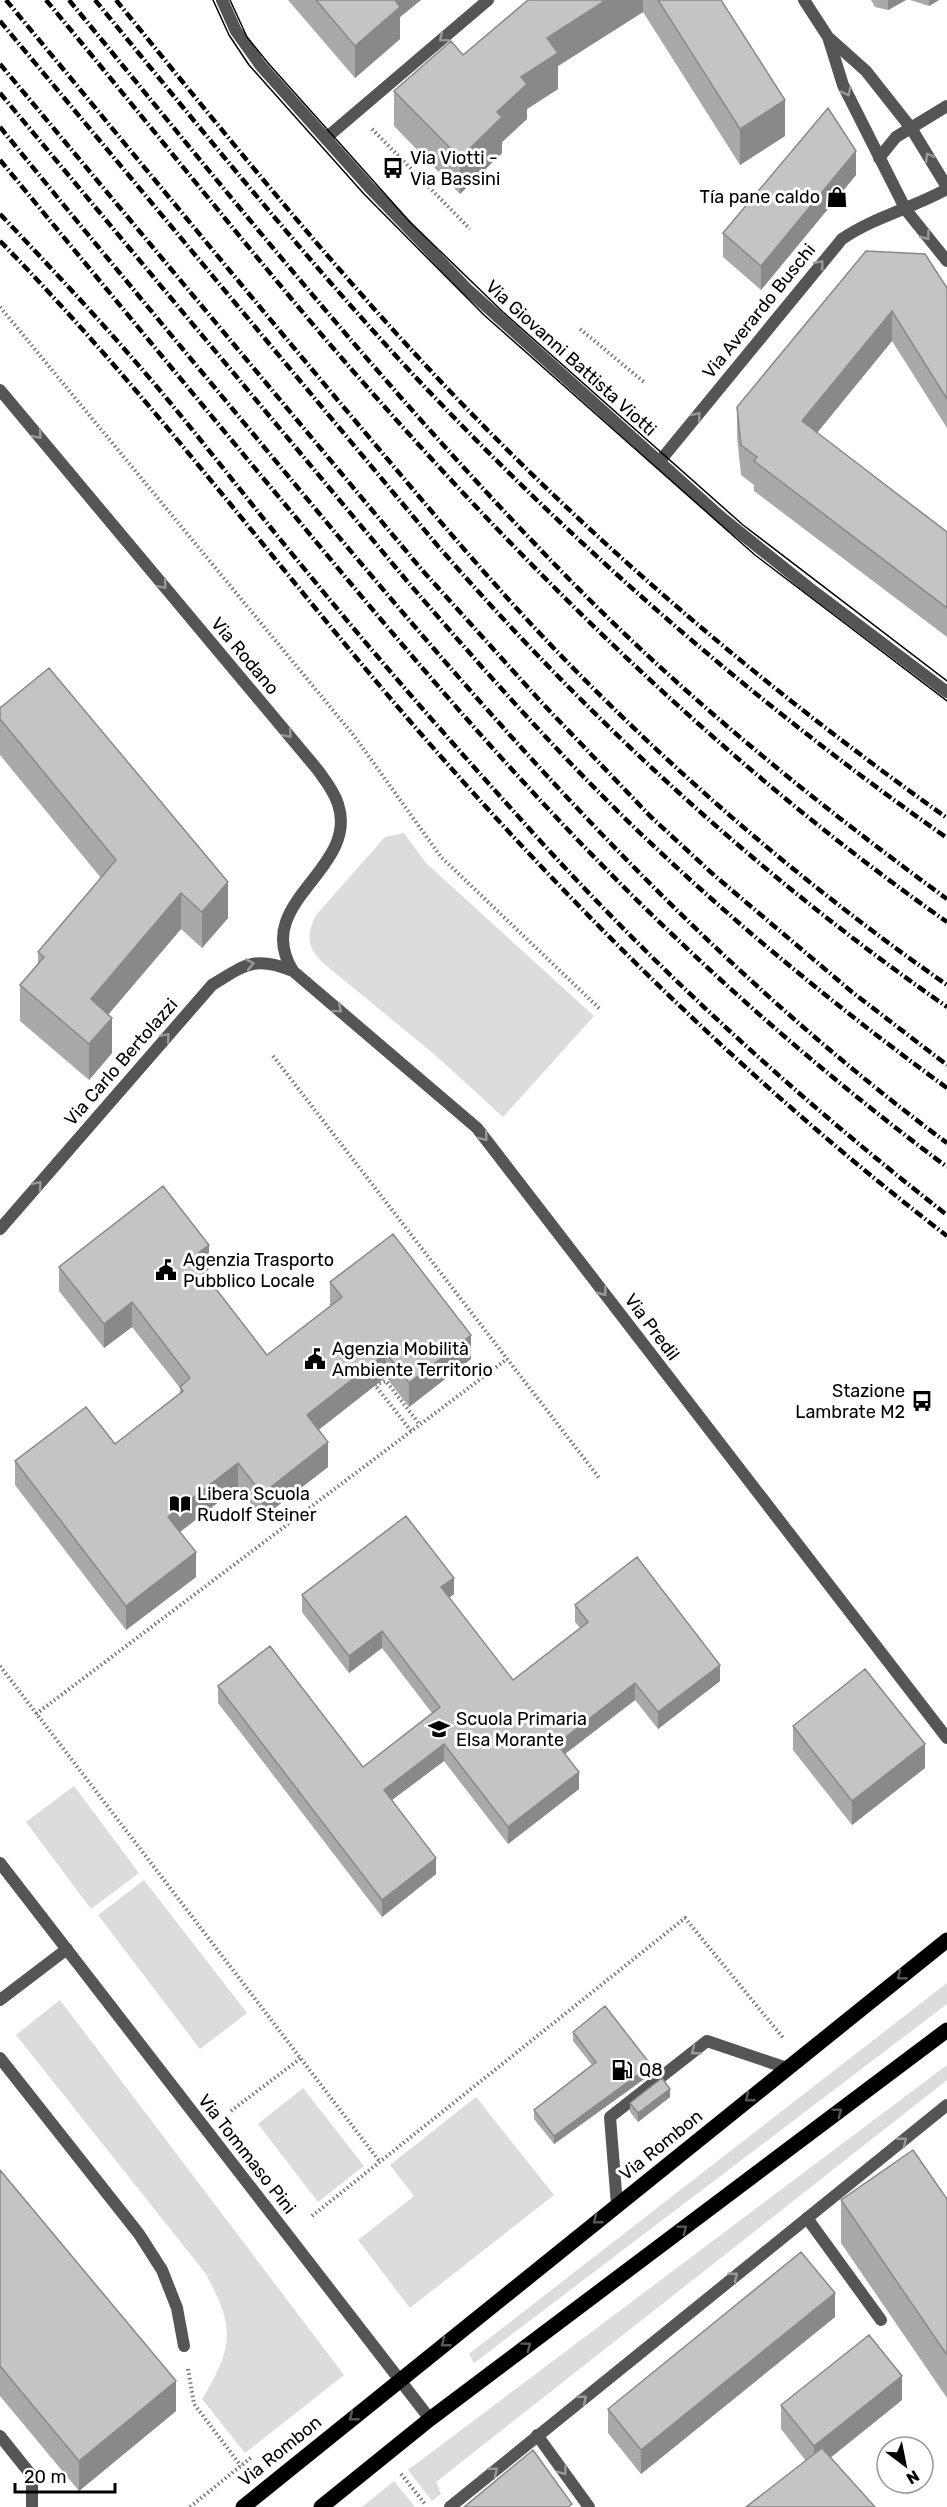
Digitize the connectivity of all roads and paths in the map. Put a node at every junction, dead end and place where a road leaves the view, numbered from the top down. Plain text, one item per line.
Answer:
1 (222, 0) edge
2 (488, 0) edge
3 (804, 0) edge
4 (828, 37) junction
5 (947, 106) edge
6 (355, 112) junction
7 (911, 128) junction
8 (326, 138) junction
9 (879, 158) junction
10 (947, 188) edge
11 (906, 210) junction
12 (470, 229) dead end
13 (947, 261) edge
14 (0, 307) edge
15 (580, 329) dead end
16 (644, 382) dead end
17 (0, 390) edge
18 (660, 461) junction
19 (947, 692) edge
20 (293, 971) junction
21 (601, 1010) dead end
22 (273, 1056) dead end
23 (0, 1229) edge
24 (507, 1359) junction
25 (420, 1425) junction
26 (411, 1431) junction
27 (600, 1479) dead end
28 (0, 1666) edge
29 (36, 1714) junction
30 (947, 1738) edge
31 (0, 1863) edge
32 (947, 1940) edge
33 (67, 1949) junction
34 (0, 2000) edge
35 (947, 2030) edge
36 (0, 2058) edge
37 (301, 2058) junction
38 (800, 2058) junction
39 (787, 2068) junction
40 (947, 2105) edge
41 (231, 2111) dead end
42 (381, 2162) junction
43 (616, 2205) junction
44 (312, 2216) dead end
45 (807, 2218) junction
46 (881, 2320) dead end
47 (184, 2346) joint
48 (399, 2380) junction
49 (429, 2419) junction
50 (537, 2435) junction
51 (0, 2436) edge
52 (253, 2456) dead end
53 (241, 2466) junction
54 (398, 2470) dead end
55 (427, 2506) edge
56 (32, 2507) edge
57 (190, 2507) edge
58 (243, 2507) edge
59 (321, 2507) edge
60 (450, 2507) edge
61 (589, 2507) edge

1 - 8 street, Via Giovanni Battista Viotti
2 -> 6 street
3 - 4 street
4 - 7 street
4 -> 9 street
5 - 7 street
6 - 8 street
6 - 12 path
7 - 9 street
10 -> 7 street
8 - 18 street, Via Giovanni Battista Viotti
9 - 11 street
10 - 11 street, Via Averardo Buschi
11 -> 13 street
18 -> 11 street, Via Averardo Buschi
14 - 21 path
15 - 16 path
17 -> 20 street, Via Rodano
18 - 19 street, Via Giovanni Battista Viotti
23 -> 20 street, Via Carlo Bertolazzi
20 -> 30 street, Via Predil
22 - 24 path
24 - 25 path
24 - 27 path
25 - 26 path
25 - 26 path
26 - 29 path
28 - 29 path
29 - 37 path
31 - 33 street, Via Tommaso Pini
32 -> 38 main road, Via Rombon
33 - 34 street
33 - 48 street, Via Tommaso Pini
49 -> 35 main road
36 - 47 street
37 - 41 path
37 - 42 path
38 - 39 main road, Via Rombon
38 - 42 path
39 -> 43 main road, Via Rombon
39 -> 43 street
45 -> 40 street
42 - 44 path
43 -> 48 main road, Via Rombon
45 - 46 street
50 -> 45 street
47 - 53 path
48 - 49 street
48 -> 58 main road, Via Rombon
49 - 59 main road
60 -> 50 street
50 -> 61 street
51 - 56 street
52 - 53 path
53 - 57 path
54 - 55 path

